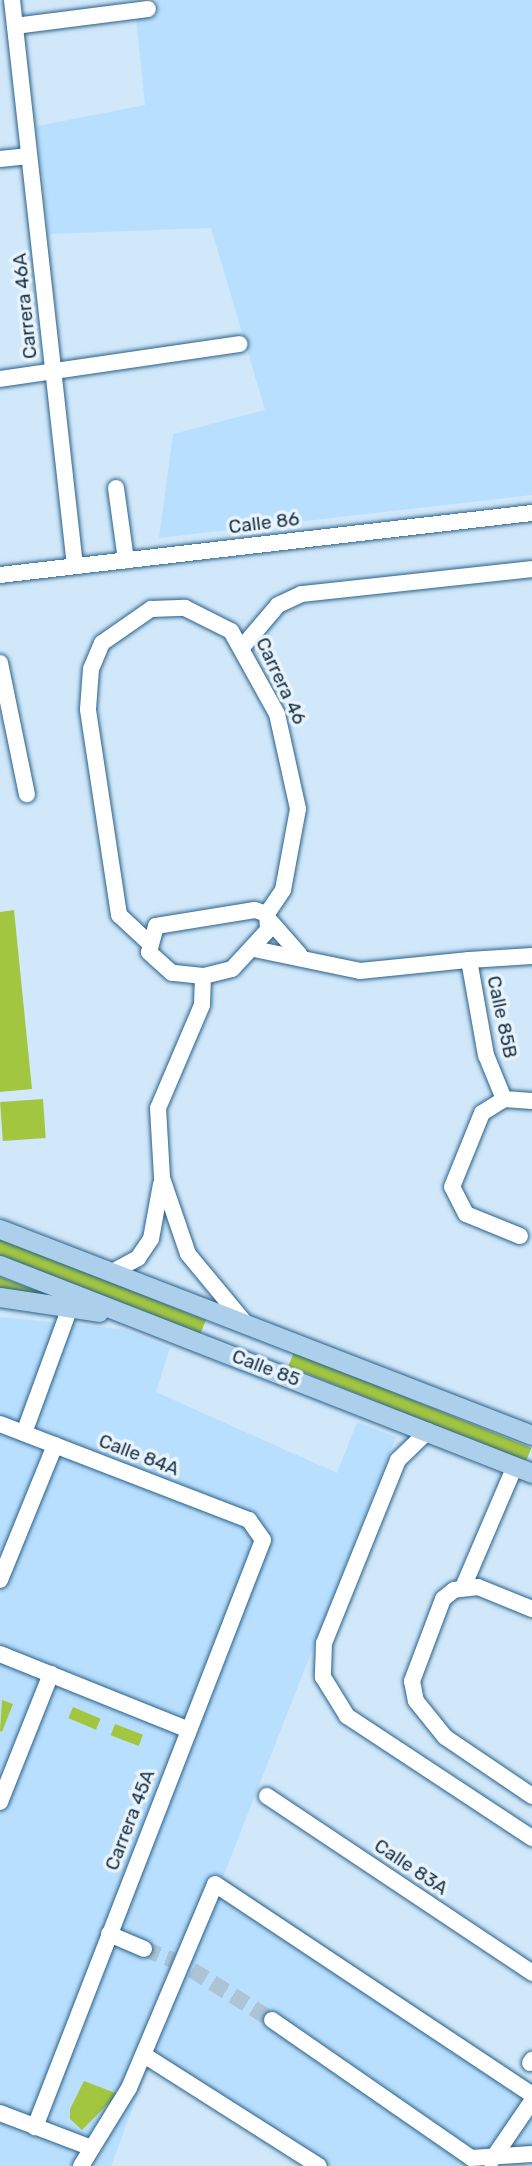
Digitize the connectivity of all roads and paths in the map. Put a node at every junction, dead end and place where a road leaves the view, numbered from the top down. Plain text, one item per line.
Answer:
1 (12, 0) edge
2 (148, 9) dead end
3 (15, 26) junction
4 (29, 156) junction
5 (0, 159) edge
6 (239, 344) dead end
7 (53, 372) junction
8 (0, 379) edge
9 (116, 488) dead end
10 (532, 513) edge
11 (127, 560) junction
12 (75, 566) junction
13 (532, 569) edge
14 (0, 575) edge
15 (244, 645) junction
16 (0, 663) edge
17 (27, 794) dead end
18 (269, 918) junction
19 (147, 941) junction
20 (254, 949) junction
21 (299, 954) junction
22 (532, 956) edge
23 (469, 960) junction
24 (203, 976) junction
25 (504, 1099) junction
26 (532, 1101) edge
27 (162, 1178) junction
28 (0, 1229) edge
29 (520, 1236) dead end
30 (0, 1265) edge
31 (112, 1272) junction
32 (0, 1297) edge
33 (70, 1307) junction
34 (135, 1317) junction
35 (247, 1324) junction
36 (276, 1335) junction
37 (264, 1367) junction
38 (0, 1424) edge
39 (428, 1431) junction
40 (24, 1433) junction
41 (532, 1435) edge
42 (55, 1445) junction
43 (523, 1469) edge
44 (260, 1529) joint
45 (0, 1580) edge
46 (464, 1585) junction
47 (532, 1609) edge
48 (0, 1654) edge
49 (51, 1674) junction
50 (187, 1729) junction
51 (267, 1796) dead end
52 (532, 1796) edge
53 (0, 1801) edge
54 (532, 1838) edge
55 (109, 1934) junction
56 (144, 1949) tunnel mouth
57 (532, 1973) edge
58 (272, 2020) tunnel mouth
59 (144, 2055) junction
60 (532, 2095) edge
61 (532, 2101) edge
62 (0, 2113) edge
63 (35, 2127) junction
64 (89, 2147) junction
65 (532, 2154) edge
66 (491, 2161) edge
67 (472, 2162) edge
68 (81, 2166) edge
69 (319, 2166) edge

1 - 3 street, Carrera 46A
2 - 3 street
3 - 4 street, Carrera 46A
4 - 5 street
4 - 7 street, Carrera 46A
6 - 7 street
7 - 8 street
7 - 12 street, Carrera 46A
9 - 11 street
10 - 11 street, Calle 86
11 - 12 street, Calle 86
12 - 14 street, Calle 86
13 - 15 street
15 - 18 street, Carrera 46
15 - 19 street, Carrera 46
16 - 17 street
18 - 19 street
18 - 20 street, Carrera 46
18 - 21 street
19 - 24 street, Carrera 46
20 - 21 street, Calle 85B
20 - 24 street, Carrera 46
21 - 23 street, Calle 85B
22 - 23 street
23 - 25 street, Calle 85B
24 - 27 street
25 - 26 street
25 - 29 street
27 - 31 street
27 - 35 street
28 - 31 main road, Calle 85
30 - 34 main road, Calle 85
31 - 35 main road, Calle 85
32 - 33 main road
33 - 34 main road
33 - 40 street
34 - 37 main road, Calle 85
35 - 36 main road, Calle 85
36 - 37 main road
36 - 41 main road, Calle 85
37 - 39 main road, Calle 85
38 - 40 street, Calle 84A
39 - 43 main road, Calle 85
39 - 54 street
40 - 42 street, Calle 84A
42 - 44 street, Calle 84A
42 - 45 street
43 - 46 street
44 - 50 street, Carrera 45A
46 - 47 street
46 - 52 street
48 - 49 street
49 - 50 street
49 - 53 street
50 - 55 street, Carrera 45A
51 - 57 street, Calle 83A
55 - 56 street
55 - 63 street, Carrera 45A
58 - 67 street
59 - 60 street
59 - 64 street
59 - 69 street
61 - 66 street
62 - 63 street
63 - 64 street
64 - 68 street
65 - 66 street
66 - 67 street

